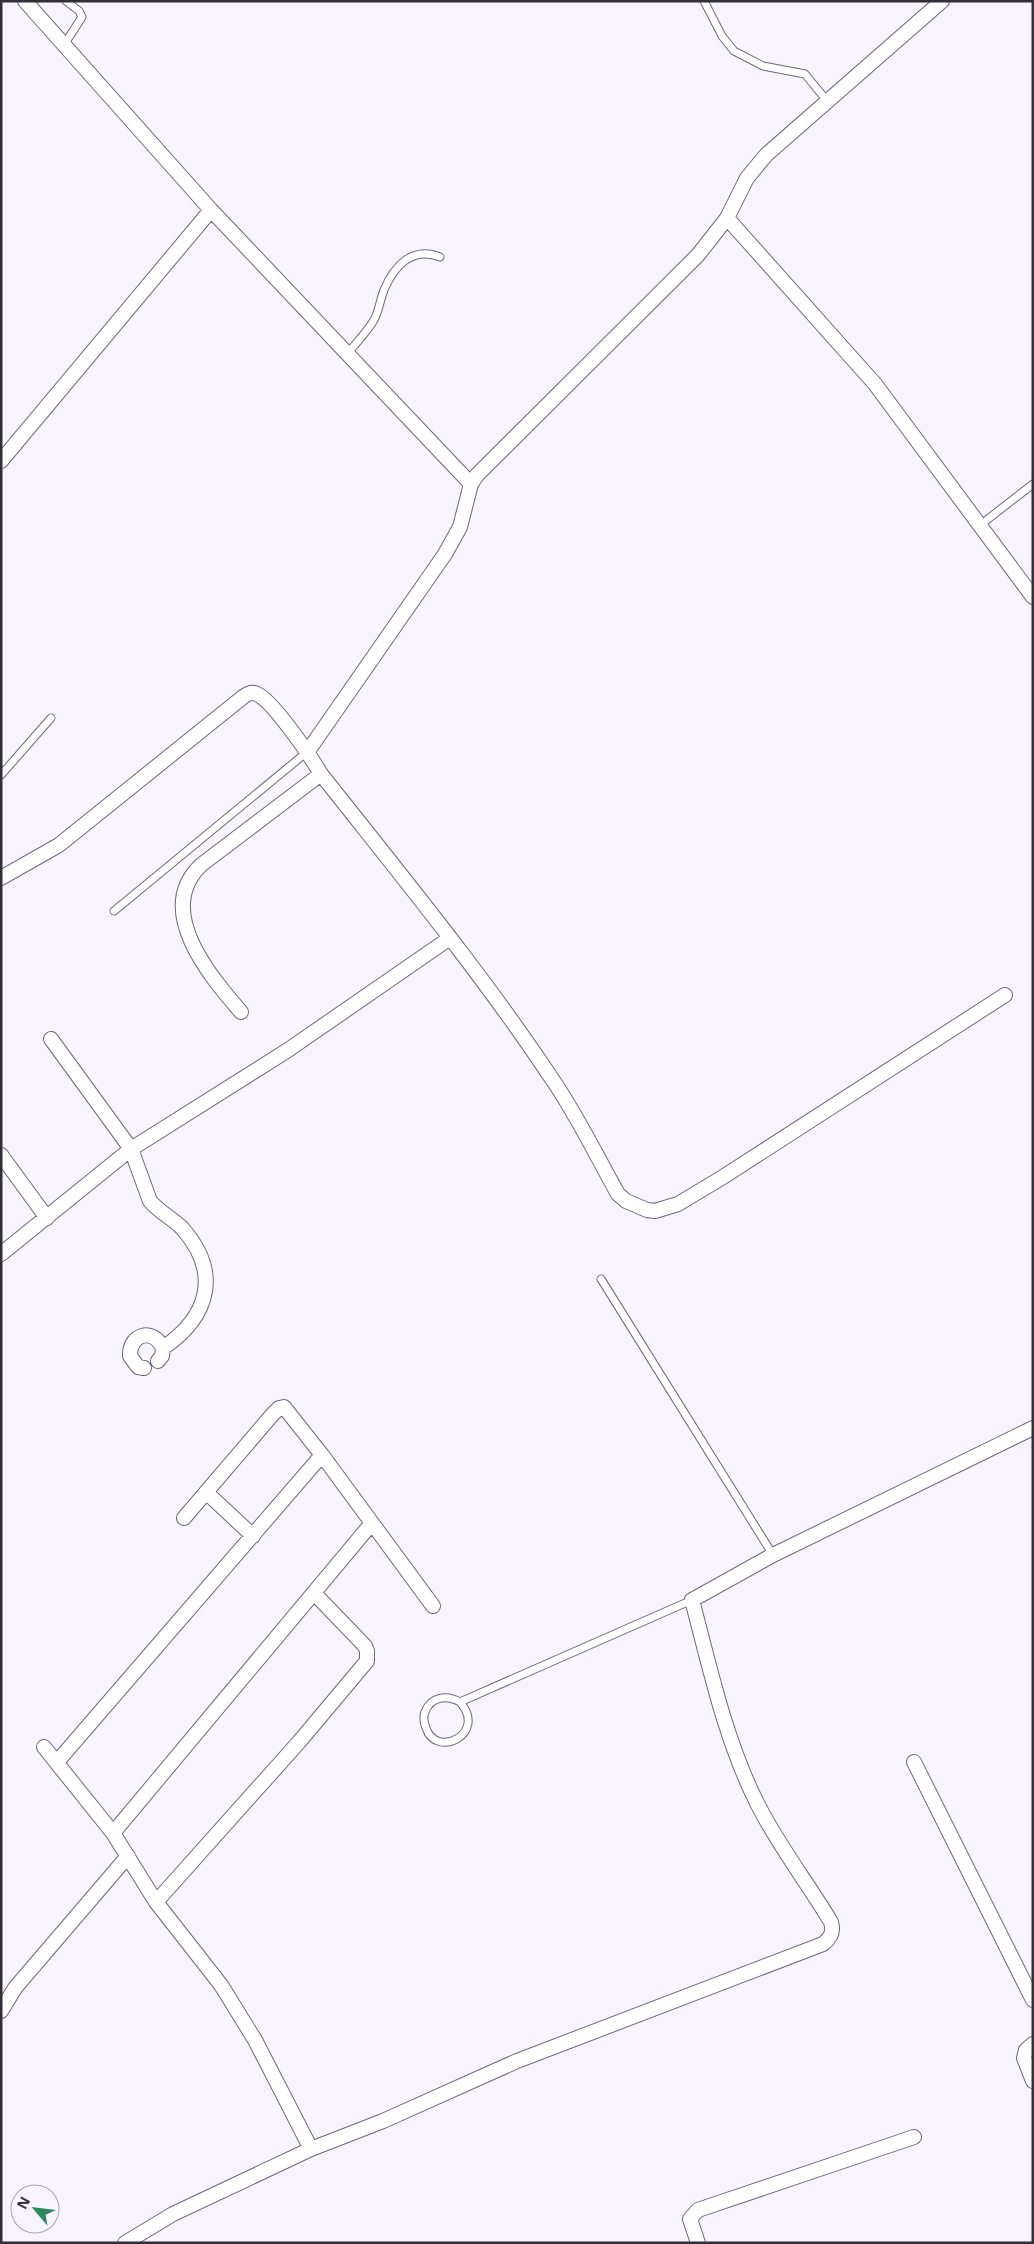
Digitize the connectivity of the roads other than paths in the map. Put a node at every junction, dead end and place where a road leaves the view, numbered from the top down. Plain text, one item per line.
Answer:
1 (26, 1) edge
2 (66, 1) edge
3 (704, 1) edge
4 (942, 1) edge
5 (64, 45) junction
6 (827, 101) junction
7 (211, 210) junction
8 (727, 218) junction
9 (440, 257) dead end
10 (347, 354) junction
11 (1, 461) edge
12 (471, 484) junction
13 (1033, 484) edge
14 (978, 526) junction
15 (1033, 598) edge
16 (51, 718) dead end
17 (308, 751) junction
18 (321, 774) junction
19 (1, 775) edge
20 (1, 878) edge
21 (114, 911) dead end
22 (450, 938) junction
23 (1005, 995) dead end
24 (241, 1012) dead end
25 (51, 1039) dead end
26 (131, 1149) junction
27 (1, 1155) edge
28 (47, 1218) junction
29 (1, 1254) edge
30 (600, 1279) dead end
31 (144, 1368) dead end
32 (1033, 1428) edge
33 (322, 1455) junction
34 (206, 1492) junction
35 (184, 1518) dead end
36 (372, 1523) junction
37 (253, 1536) junction
38 (773, 1555) junction
39 (314, 1593) junction
40 (692, 1600) junction
41 (433, 1606) dead end
42 (460, 1702) junction
43 (44, 1747) dead end
44 (57, 1762) junction
45 (914, 1762) dead end
46 (113, 1833) junction
47 (128, 1856) junction
48 (156, 1902) junction
49 (1032, 1997) edge
50 (1, 2010) edge
51 (1033, 2044) edge
52 (1033, 2082) edge
53 (914, 2137) dead end
54 (311, 2149) junction
55 (125, 2243) edge
56 (698, 2243) edge

1 - 5 street
2 - 5 lane
3 - 6 lane
4 - 6 street
5 - 7 street
6 - 8 street
7 - 10 street
7 - 11 street
8 - 12 street
8 - 14 street
9 - 10 lane
10 - 12 street
12 - 17 street
13 - 14 lane
14 - 15 street
16 - 19 lane
17 - 18 street
17 - 20 street
17 - 21 lane
18 - 22 street
18 - 24 street
22 - 23 street
22 - 26 street
25 - 26 street
26 - 28 street
26 - 31 street
27 - 28 street
28 - 29 street
30 - 38 lane
32 - 38 street
33 - 34 street
33 - 36 street
33 - 37 street
34 - 35 street
34 - 37 street
36 - 39 street
36 - 41 street
37 - 44 street
38 - 40 street
39 - 46 street
39 - 48 street
40 - 42 lane
40 - 54 street
42 - 42 lane
43 - 44 street
44 - 46 street
45 - 49 street
46 - 47 street
47 - 48 street
47 - 50 street
48 - 54 street
51 - 52 street
53 - 56 street
54 - 55 street

